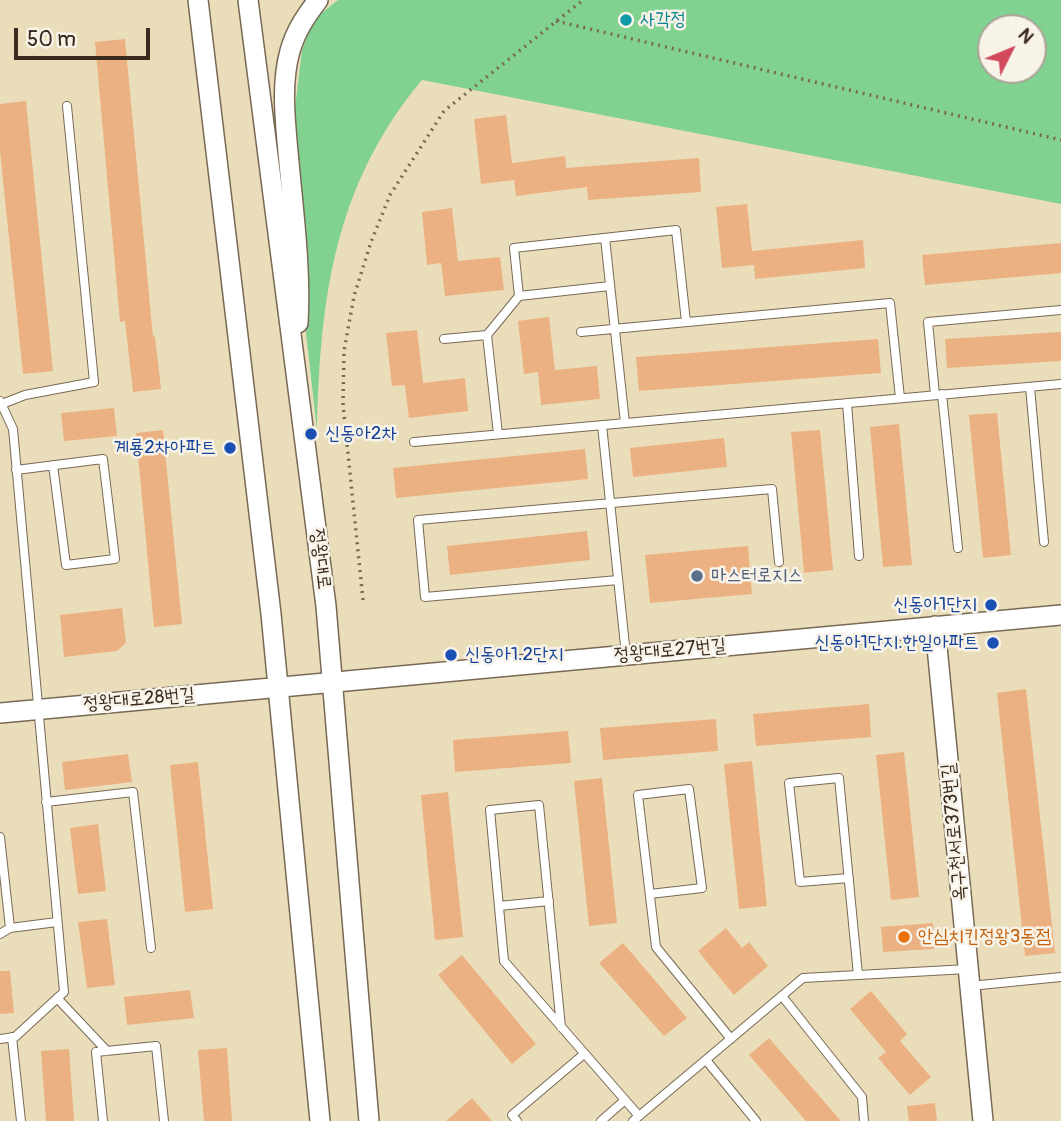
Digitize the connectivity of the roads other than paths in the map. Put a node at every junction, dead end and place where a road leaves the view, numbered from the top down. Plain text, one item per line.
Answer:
1 (198, 0) edge
2 (248, 0) edge
3 (318, 0) edge
4 (67, 106) dead end
5 (605, 238) junction
6 (610, 286) junction
7 (519, 296) junction
8 (1061, 310) edge
9 (686, 322) junction
10 (615, 328) junction
11 (581, 332) dead end
12 (487, 335) junction
13 (444, 339) dead end
14 (296, 377) junction
15 (1061, 384) edge
16 (1030, 387) junction
17 (939, 395) junction
18 (900, 398) junction
19 (1, 402) edge
20 (847, 403) junction
21 (625, 423) junction
22 (602, 425) junction
23 (498, 434) junction
24 (414, 442) dead end
25 (53, 465) junction
26 (16, 470) junction
27 (610, 503) junction
28 (1044, 542) dead end
29 (958, 548) dead end
30 (859, 556) dead end
31 (779, 562) dead end
32 (618, 580) junction
33 (1061, 615) edge
34 (935, 626) junction
35 (626, 655) junction
36 (332, 682) junction
37 (278, 687) junction
38 (37, 709) junction
39 (0, 713) edge
40 (46, 802) junction
41 (0, 836) edge
42 (849, 878) junction
43 (650, 894) junction
44 (548, 901) junction
45 (499, 906) junction
46 (57, 922) junction
47 (10, 928) junction
48 (0, 934) edge
49 (151, 948) dead end
50 (858, 975) junction
51 (969, 977) junction
52 (1061, 977) edge
53 (782, 996) junction
54 (57, 998) junction
55 (561, 1027) junction
56 (12, 1037) junction
57 (0, 1039) edge
58 (731, 1039) junction
59 (107, 1051) junction
60 (584, 1054) junction
61 (706, 1060) junction
62 (625, 1100) junction
63 (636, 1119) edge
64 (21, 1121) edge
65 (103, 1121) edge
66 (164, 1121) edge
67 (320, 1121) edge
68 (369, 1121) edge
69 (517, 1121) edge
70 (601, 1121) edge
71 (757, 1121) edge
72 (864, 1121) edge
73 (982, 1121) edge

1 - 37 street
2 - 14 street, 정왕대로
3 - 14 street
4 - 19 lane
5 - 6 lane
5 - 7 lane
5 - 9 lane
6 - 7 lane
6 - 10 lane
7 - 12 lane
8 - 17 lane
9 - 10 lane
9 - 18 lane
10 - 11 lane
10 - 21 lane
12 - 13 lane
12 - 23 lane
14 - 36 street, 정왕대로
15 - 16 lane
16 - 17 lane
16 - 28 lane
17 - 18 lane
17 - 29 lane
18 - 20 lane
19 - 26 lane
20 - 21 lane
20 - 30 lane
21 - 22 lane
22 - 23 lane
22 - 27 lane
23 - 24 lane
25 - 25 lane
25 - 26 lane
26 - 38 lane
27 - 31 lane
27 - 32 lane
27 - 32 lane
32 - 35 lane
33 - 34 street, 정왕대로27번길
34 - 35 street, 정왕대로27번길
34 - 51 street, 옥구천서로373번길
35 - 36 street, 정왕대로27번길
36 - 37 street, 정왕대로27번길
36 - 68 street, 정왕대로
37 - 38 street, 정왕대로28번길
37 - 67 street
38 - 39 street, 정왕대로28번길
38 - 40 lane
40 - 46 lane
40 - 49 lane
41 - 47 lane
42 - 42 lane
42 - 50 lane
43 - 43 lane
43 - 58 lane
44 - 45 lane
44 - 45 lane
44 - 55 lane
45 - 55 lane
46 - 47 lane
46 - 54 lane
47 - 48 lane
50 - 51 lane
50 - 53 lane
51 - 52 lane
51 - 73 street, 옥구천서로373번길
53 - 58 lane
53 - 72 lane
54 - 56 lane
54 - 59 lane
55 - 60 lane
56 - 57 lane
56 - 64 lane
58 - 61 lane
59 - 65 lane
59 - 66 lane
60 - 62 lane
60 - 69 lane
61 - 63 lane
61 - 71 lane
62 - 63 lane
62 - 70 lane

